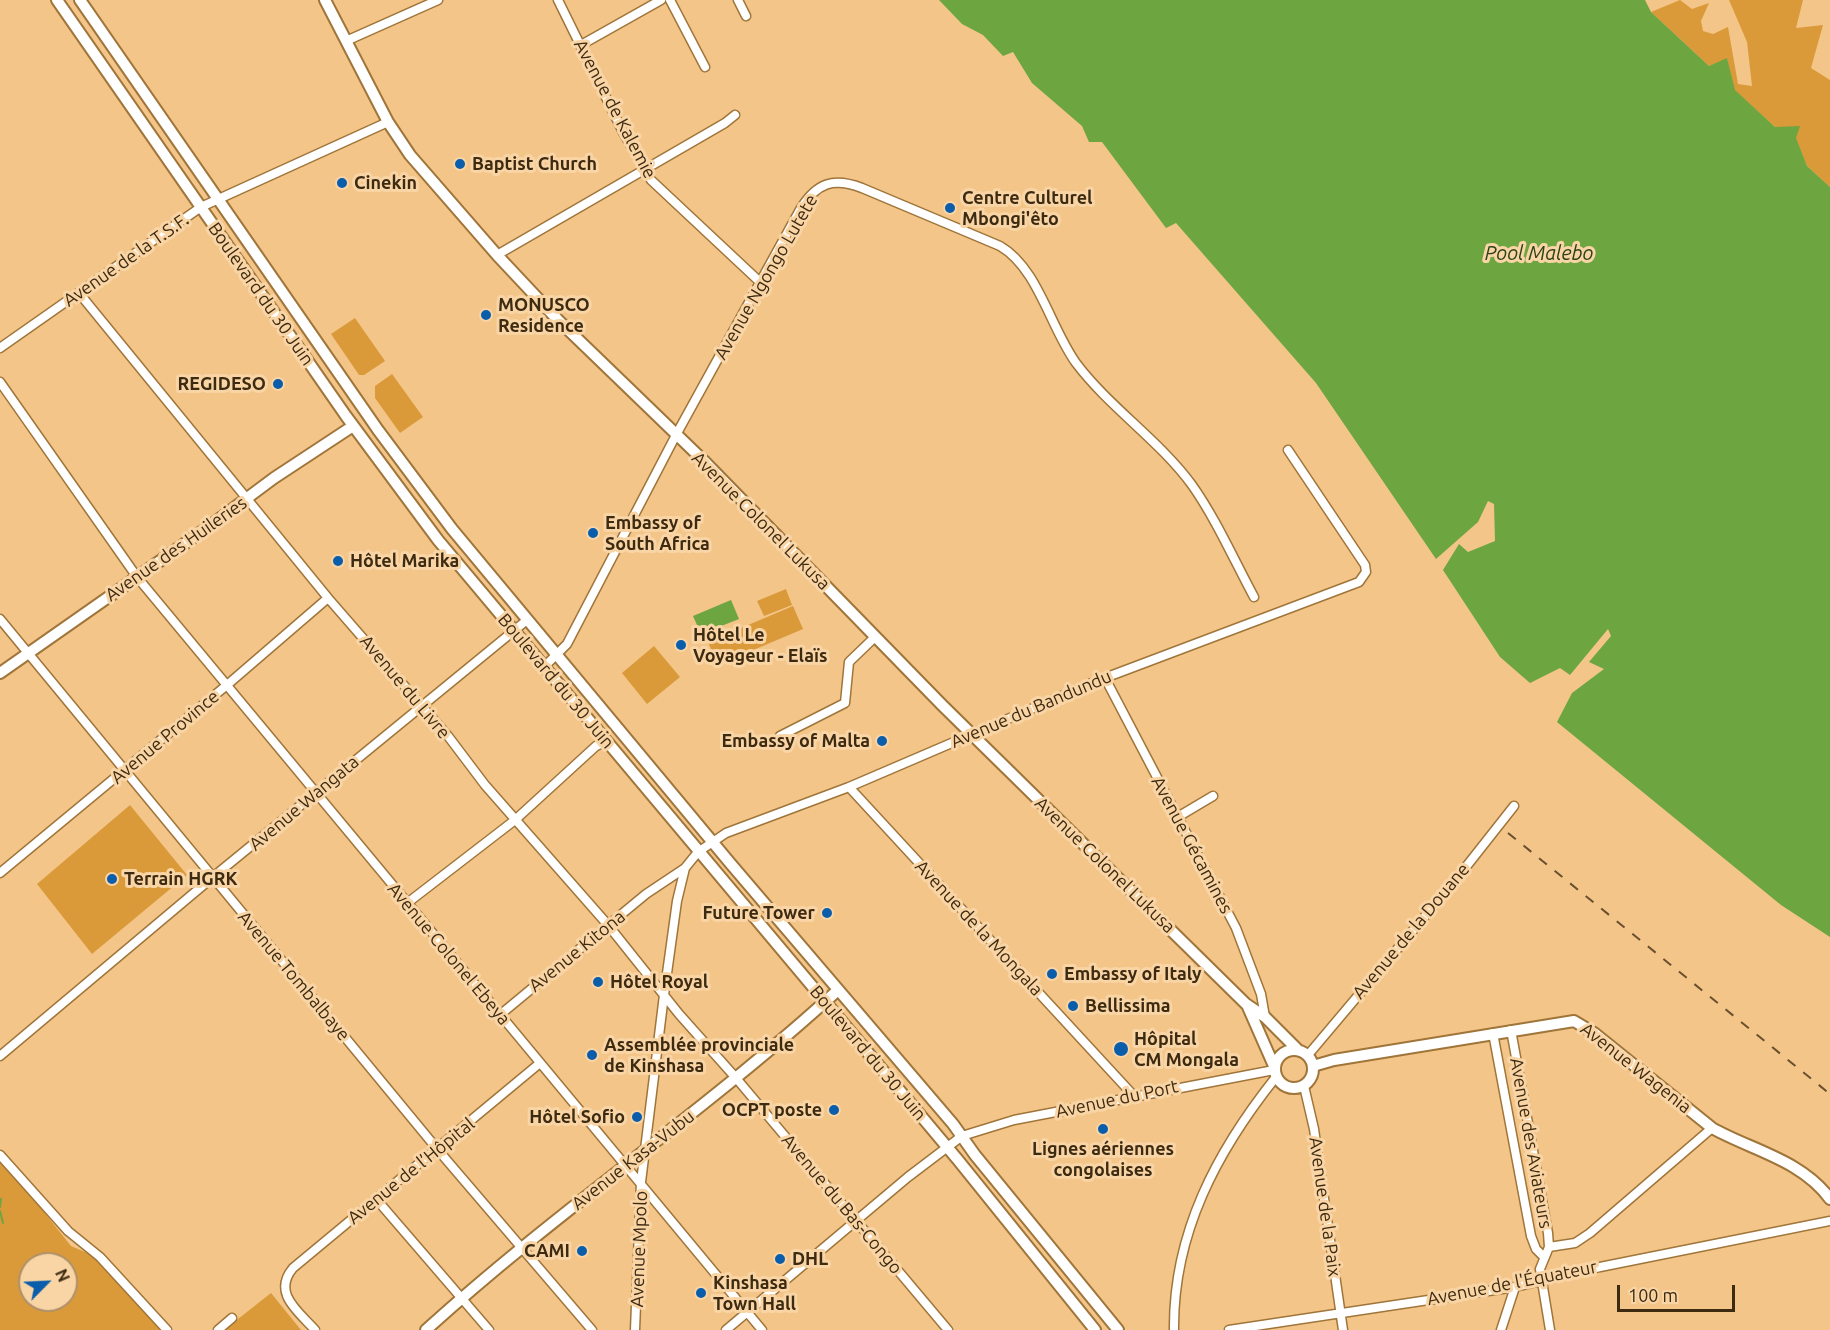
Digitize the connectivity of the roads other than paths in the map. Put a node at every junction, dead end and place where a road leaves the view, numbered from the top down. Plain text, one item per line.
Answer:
1 (57, 0) edge
2 (80, 0) edge
3 (325, 0) edge
4 (438, 0) edge
5 (558, 0) edge
6 (661, 0) edge
7 (670, 0) edge
8 (738, 0) edge
9 (746, 16) dead end
10 (346, 40) junction
11 (581, 45) junction
12 (705, 67) dead end
13 (735, 115) dead end
14 (388, 122) junction
15 (643, 170) junction
16 (216, 200) junction
17 (201, 207) junction
18 (497, 255) junction
19 (761, 283) junction
20 (79, 293) junction
21 (0, 348) edge
22 (0, 382) edge
23 (353, 426) junction
24 (676, 435) junction
25 (1288, 450) dead end
26 (248, 498) junction
27 (137, 577) junction
28 (1254, 597) dead end
29 (328, 598) junction
30 (0, 619) edge
31 (527, 620) junction
32 (514, 631) junction
33 (875, 637) junction
34 (27, 654) junction
35 (557, 656) junction
36 (544, 667) junction
37 (0, 673) edge
38 (1106, 678) junction
39 (227, 685) junction
40 (421, 705) junction
41 (971, 733) junction
42 (780, 736) dead end
43 (607, 741) junction
44 (124, 771) junction
45 (849, 787) junction
46 (315, 793) junction
47 (1213, 796) dead end
48 (1514, 806) dead end
49 (1176, 818) junction
50 (514, 820) junction
51 (712, 842) junction
52 (699, 852) junction
53 (685, 868) junction
54 (0, 873) edge
55 (213, 877) junction
56 (406, 904) junction
57 (608, 925) junction
58 (838, 990) junction
59 (664, 995) junction
60 (825, 1002) junction
61 (1246, 1004) junction
62 (501, 1014) junction
63 (1265, 1017) junction
64 (1510, 1030) junction
65 (1493, 1033) junction
66 (1303, 1052) junction
67 (0, 1056) edge
68 (540, 1063) junction
69 (1313, 1066) junction
70 (1275, 1071) junction
71 (736, 1078) junction
72 (1304, 1086) junction
73 (1133, 1095) junction
74 (1712, 1128) junction
75 (962, 1136) junction
76 (946, 1146) junction
77 (438, 1150) junction
78 (645, 1150) junction
79 (0, 1155) edge
80 (627, 1165) junction
81 (642, 1182) junction
82 (1830, 1199) edge
83 (377, 1200) junction
84 (1830, 1221) edge
85 (857, 1222) junction
86 (1549, 1248) junction
87 (522, 1249) junction
88 (1543, 1256) junction
89 (1542, 1281) junction
90 (1515, 1287) junction
91 (461, 1299) junction
92 (747, 1312) junction
93 (1340, 1312) junction
94 (232, 1318) dead end
95 (167, 1330) edge
96 (218, 1330) edge
97 (315, 1330) edge
98 (426, 1330) edge
99 (489, 1330) edge
100 (592, 1330) edge
101 (635, 1330) edge
102 (726, 1330) edge
103 (762, 1330) edge
104 (948, 1330) edge
105 (1095, 1330) edge
106 (1118, 1330) edge
107 (1174, 1330) edge
108 (1229, 1330) edge
109 (1343, 1330) edge
110 (1501, 1330) edge
111 (1550, 1330) edge

1 - 17 main road, Boulevard du 30 Juin
2 - 16 main road, Boulevard du 30 Juin
3 - 10 main road, Avenue Colonel Lukusa
4 - 10 street
5 - 11 street, Avenue de Kalemie
6 - 11 street
7 - 12 street
8 - 9 street
10 - 14 main road, Avenue Colonel Lukusa
11 - 15 street, Avenue de Kalemie
13 - 15 street
14 - 16 street, Avenue de la T.S.F.
14 - 18 main road, Avenue Colonel Lukusa
15 - 18 street
15 - 19 street, Avenue de Kalemie
16 - 17 street, Avenue de la T.S.F.
16 - 31 main road, Boulevard du 30 Juin
17 - 20 street, Avenue de la T.S.F.
17 - 23 main road, Boulevard du 30 Juin
18 - 24 main road, Avenue Colonel Lukusa
19 - 24 street, Avenue Ngongo Lutete
19 - 28 street, Avenue Ngongo Lutete
20 - 21 street, Avenue de la T.S.F.
20 - 26 street, Avenue du Livre
22 - 27 street
23 - 26 main road, Avenue des Huileries
23 - 32 main road, Boulevard du 30 Juin
24 - 33 main road, Avenue Colonel Lukusa
24 - 35 street, Avenue Ngongo Lutete
25 - 38 street, Avenue du Bandundu
26 - 27 main road, Avenue des Huileries
26 - 29 street, Avenue du Livre
27 - 34 main road, Avenue des Huileries
27 - 39 street, Avenue Colonel Ebeya
29 - 39 street, Avenue Province
29 - 40 street, Avenue du Livre
30 - 34 street, Avenue Tombalbaye
31 - 32 street, Avenue Wangata
31 - 35 main road, Boulevard du 30 Juin
32 - 36 main road, Boulevard du 30 Juin
32 - 40 street, Avenue Wangata
33 - 41 main road, Avenue Colonel Lukusa
33 - 42 street
34 - 37 main road, Avenue des Huileries
34 - 44 street, Avenue Tombalbaye
35 - 36 street, Avenue Ngongo Lutete
35 - 51 main road, Boulevard du 30 Juin
36 - 43 main road, Boulevard du 30 Juin
38 - 41 street, Avenue du Bandundu
38 - 49 street, Avenue Gécamines
39 - 44 street, Avenue Province
39 - 46 street, Avenue Colonel Ebeya
40 - 46 street, Avenue Wangata
40 - 50 street, Avenue du Livre
41 - 45 street, Avenue du Bandundu
41 - 61 main road, Avenue Colonel Lukusa
43 - 50 street
43 - 52 main road, Boulevard du 30 Juin
44 - 54 street, Avenue Province
44 - 55 street, Avenue Tombalbaye
45 - 51 street, Avenue du Bandundu
45 - 73 street, Avenue de la Mongala
46 - 55 street, Avenue Wangata
46 - 56 street, Avenue Colonel Ebeya
47 - 49 street
48 - 66 street, Avenue de la Douane
49 - 63 street, Avenue Gécamines
50 - 56 street
50 - 57 street, Avenue du Livre
51 - 52 street, Avenue du Bandundu
51 - 58 main road, Boulevard du 30 Juin
52 - 53 street, Avenue Mpolo
52 - 60 main road, Boulevard du 30 Juin
53 - 57 street, Avenue Kitona
53 - 59 street, Avenue Mpolo
55 - 67 street, Avenue Wangata
55 - 77 street, Avenue Tombalbaye
56 - 62 street, Avenue Colonel Ebeya
57 - 59 street, Avenue du Livre
57 - 62 street, Avenue Kitona
58 - 60 main road, Avenue Kasa-Vubu
58 - 75 main road, Boulevard du 30 Juin
59 - 71 street, Avenue du Livre
59 - 78 street, Avenue Mpolo
60 - 71 main road, Avenue Kasa-Vubu
60 - 76 main road, Boulevard du 30 Juin
61 - 63 main road, Avenue Colonel Lukusa
61 - 70 main road, Avenue Colonel Lukusa
62 - 68 street, Avenue Colonel Ebeya
63 - 66 main road, Avenue Colonel Lukusa
64 - 65 main road, Avenue Wagenia
64 - 74 main road, Avenue Wagenia
64 - 86 street, Avenue des Aviateurs
65 - 69 main road, Avenue Wagenia
65 - 88 street, Avenue des Aviateurs
66 - 69 main road
66 - 70 main road
68 - 77 street, Avenue de l’Hôpital
68 - 80 street, Avenue Colonel Ebeya
69 - 72 main road
70 - 72 main road
70 - 73 street, Avenue du Port
70 - 107 street
71 - 78 main road, Avenue Kasa-Vubu
71 - 85 street, Avenue du Bas-Congo
72 - 93 street, Avenue de la Paix
73 - 75 street, Avenue du Port
74 - 82 main road, Avenue Wagenia
74 - 86 street
75 - 76 street, Avenue du Port
75 - 106 main road, Boulevard du 30 Juin
76 - 85 street, Avenue du Port
76 - 105 main road, Boulevard du 30 Juin
77 - 83 street, Avenue de l’Hôpital
77 - 87 street, Avenue Tombalbaye
78 - 80 main road, Avenue Kasa-Vubu
78 - 81 street, Avenue Mpolo
79 - 95 street
80 - 81 street, Avenue Colonel Ebeya
80 - 87 main road, Avenue Kasa-Vubu
81 - 92 street, Avenue Colonel Ebeya
81 - 101 street, Avenue Mpolo
83 - 91 street
83 - 97 street, Avenue de l’Hôpital
84 - 89 street, Avenue de l'Équateur
85 - 92 street, Avenue du Port
85 - 104 street, Avenue du Bas-Congo
86 - 88 street, Avenue des Aviateurs
87 - 91 main road, Avenue Kasa-Vubu
87 - 100 street, Avenue Tombalbaye
88 - 89 street, Avenue des Aviateurs
89 - 90 street, Avenue de l'Équateur
89 - 111 street, Avenue des Aviateurs
90 - 93 street, Avenue de l'Équateur
90 - 110 street
91 - 98 main road, Avenue Kasa-Vubu
91 - 99 street
92 - 102 street, Avenue du Port
92 - 103 street, Avenue Colonel Ebeya
93 - 108 street, Avenue de l'Équateur
93 - 109 street, Avenue de la Paix
94 - 96 street

